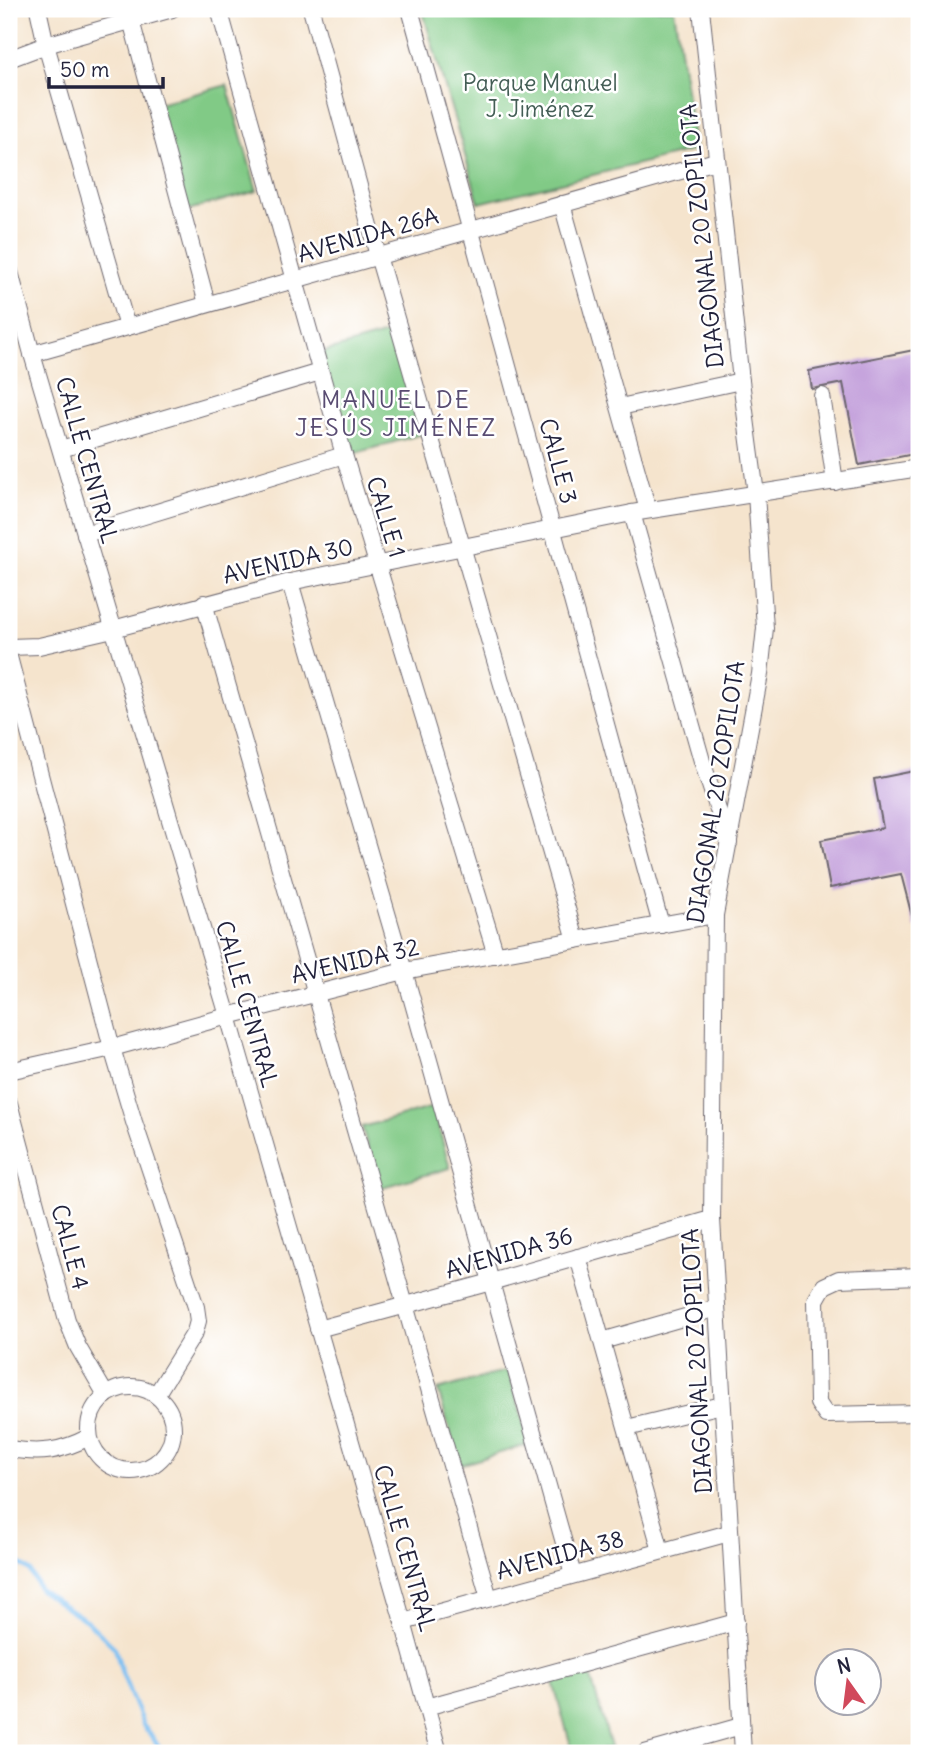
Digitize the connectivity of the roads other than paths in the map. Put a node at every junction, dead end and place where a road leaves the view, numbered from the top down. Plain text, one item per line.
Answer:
1 (38, 9) edge
2 (172, 9) edge
3 (219, 9) edge
4 (312, 9) edge
5 (410, 9) edge
6 (701, 9) edge
7 (129, 15) edge
8 (46, 45) junction
9 (9, 59) edge
10 (716, 160) junction
11 (562, 204) junction
12 (472, 230) junction
13 (378, 256) junction
14 (9, 268) edge
15 (293, 280) junction
16 (208, 304) junction
17 (127, 327) junction
18 (32, 354) junction
19 (320, 372) junction
20 (741, 381) junction
21 (822, 396) dead end
22 (620, 407) junction
23 (61, 449) junction
24 (344, 455) junction
25 (919, 468) edge
26 (835, 482) junction
27 (756, 495) junction
28 (640, 511) junction
29 (553, 529) junction
30 (85, 534) junction
31 (463, 548) junction
32 (376, 564) junction
33 (290, 582) junction
34 (204, 603) junction
35 (113, 629) junction
36 (9, 657) edge
37 (730, 844) junction
38 (715, 915) junction
39 (661, 925) junction
40 (576, 940) junction
41 (496, 955) junction
42 (404, 971) junction
43 (316, 993) junction
44 (228, 1016) junction
45 (112, 1048) junction
46 (9, 1071) edge
47 (9, 1103) edge
48 (712, 1219) junction
49 (578, 1257) junction
50 (919, 1276) edge
51 (491, 1282) junction
52 (405, 1306) junction
53 (717, 1308) junction
54 (318, 1329) junction
55 (602, 1341) junction
56 (106, 1395) junction
57 (156, 1395) junction
58 (722, 1405) junction
59 (919, 1413) edge
60 (627, 1428) junction
61 (89, 1437) junction
62 (9, 1449) edge
63 (729, 1533) junction
64 (661, 1551) junction
65 (573, 1575) junction
66 (489, 1598) junction
67 (403, 1622) junction
68 (736, 1622) junction
69 (426, 1707) junction
70 (741, 1726) junction
71 (439, 1753) edge
72 (645, 1753) edge
73 (743, 1753) edge

1 - 8 street
2 - 7 street
3 - 15 street, CALLE 1
4 - 13 street
5 - 12 street, CALLE 3
6 - 10 street, DIAGONAL 20 ZOPILOTA
7 - 8 street
7 - 16 street
8 - 9 street
8 - 17 street
10 - 11 street, AVENIDA 26A
10 - 20 street, DIAGONAL 20 ZOPILOTA
11 - 12 street, AVENIDA 26A
11 - 22 street
12 - 13 street, AVENIDA 26A
12 - 29 street, CALLE 3
13 - 15 street, AVENIDA 26A
13 - 31 street
14 - 18 street, CALLE CENTRAL
15 - 16 street, AVENIDA 26A
15 - 19 street, CALLE 1
16 - 17 street, AVENIDA 26A
17 - 18 street, AVENIDA 26A
18 - 23 street, CALLE CENTRAL
19 - 23 street
19 - 24 street, CALLE 1
20 - 22 street
20 - 27 street, DIAGONAL 20 ZOPILOTA
21 - 26 street
22 - 28 street
23 - 30 street, CALLE CENTRAL
24 - 30 street
24 - 32 street, CALLE 1
25 - 26 street, AVENIDA 30
26 - 27 street, AVENIDA 30
27 - 28 street, AVENIDA 30
27 - 37 street, DIAGONAL 20 ZOPILOTA
28 - 29 street, AVENIDA 30
28 - 37 street
29 - 31 street, AVENIDA 30
29 - 39 street, CALLE 3
30 - 35 street, CALLE CENTRAL
31 - 32 street, AVENIDA 30
31 - 40 street
32 - 33 street, AVENIDA 30
32 - 41 street, CALLE 1
33 - 34 street, AVENIDA 30
33 - 42 street
34 - 35 street, AVENIDA 30
34 - 43 street
35 - 36 street, AVENIDA 30
35 - 44 street, CALLE CENTRAL
36 - 45 street
37 - 38 street, DIAGONAL 20 ZOPILOTA
38 - 39 street, AVENIDA 32
38 - 48 street, DIAGONAL 20 ZOPILOTA
39 - 40 street, AVENIDA 32
40 - 41 street, AVENIDA 32
41 - 42 street, AVENIDA 32
42 - 43 street, AVENIDA 32
42 - 51 street
43 - 44 street, AVENIDA 32
43 - 52 street
44 - 45 street, AVENIDA 32
44 - 54 street, CALLE CENTRAL
45 - 46 street, AVENIDA 32
45 - 57 street
47 - 56 street, CALLE 4
48 - 49 street, AVENIDA 36
48 - 53 street, DIAGONAL 20 ZOPILOTA
49 - 51 street, AVENIDA 36
49 - 55 street
50 - 59 street
51 - 52 street, AVENIDA 36
51 - 65 street
52 - 54 street, AVENIDA 36
52 - 66 street
53 - 55 street
53 - 58 street, DIAGONAL 20 ZOPILOTA
54 - 67 street, CALLE CENTRAL
55 - 60 street
56 - 57 street
56 - 61 street
57 - 61 street
58 - 60 street
58 - 63 street, DIAGONAL 20 ZOPILOTA
60 - 64 street
61 - 62 street
63 - 64 street, AVENIDA 38
63 - 68 street, DIAGONAL 20 ZOPILOTA
64 - 65 street, AVENIDA 38
65 - 66 street, AVENIDA 38
66 - 67 street, AVENIDA 38
67 - 69 street, CALLE CENTRAL
68 - 69 street
68 - 70 street, DIAGONAL 20 ZOPILOTA
69 - 71 street, CALLE CENTRAL
70 - 72 street
70 - 73 street, DIAGONAL 20 ZOPILOTA

